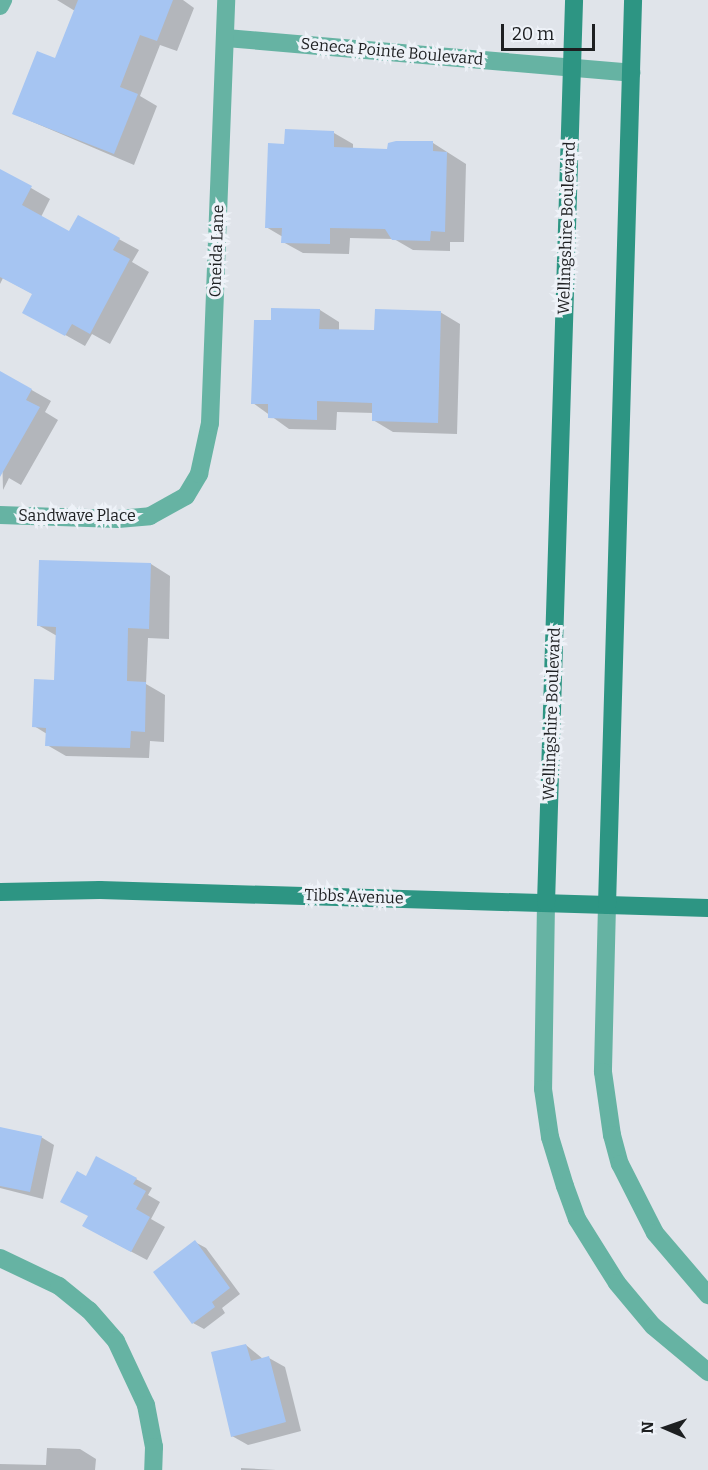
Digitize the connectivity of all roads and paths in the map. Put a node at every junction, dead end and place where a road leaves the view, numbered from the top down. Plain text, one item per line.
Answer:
1 (3, 0) edge
2 (226, 0) edge
3 (574, 0) edge
4 (633, 0) edge
5 (0, 6) edge
6 (226, 38) junction
7 (572, 66) junction
8 (631, 73) junction
9 (186, 496) joint
10 (0, 515) edge
11 (0, 892) edge
12 (546, 903) junction
13 (607, 904) junction
14 (708, 908) edge
15 (0, 1258) edge
16 (708, 1295) edge
17 (708, 1372) edge
18 (153, 1470) edge

1 - 5 street
2 - 6 street, Oneida Lane
3 - 7 street, Wellingshire Boulevard
4 - 8 street
6 - 7 street, Seneca Pointe Boulevard
6 - 9 street, Oneida Lane
7 - 8 street, Seneca Pointe Boulevard
7 - 12 street, Wellingshire Boulevard
8 - 13 street
9 - 10 street, Sandwave Place
11 - 12 street, Tibbs Avenue
12 - 13 street, Tibbs Avenue
12 - 17 street, Wellingshire Boulevard
13 - 14 street, Tibbs Avenue
13 - 16 street
15 - 18 street

